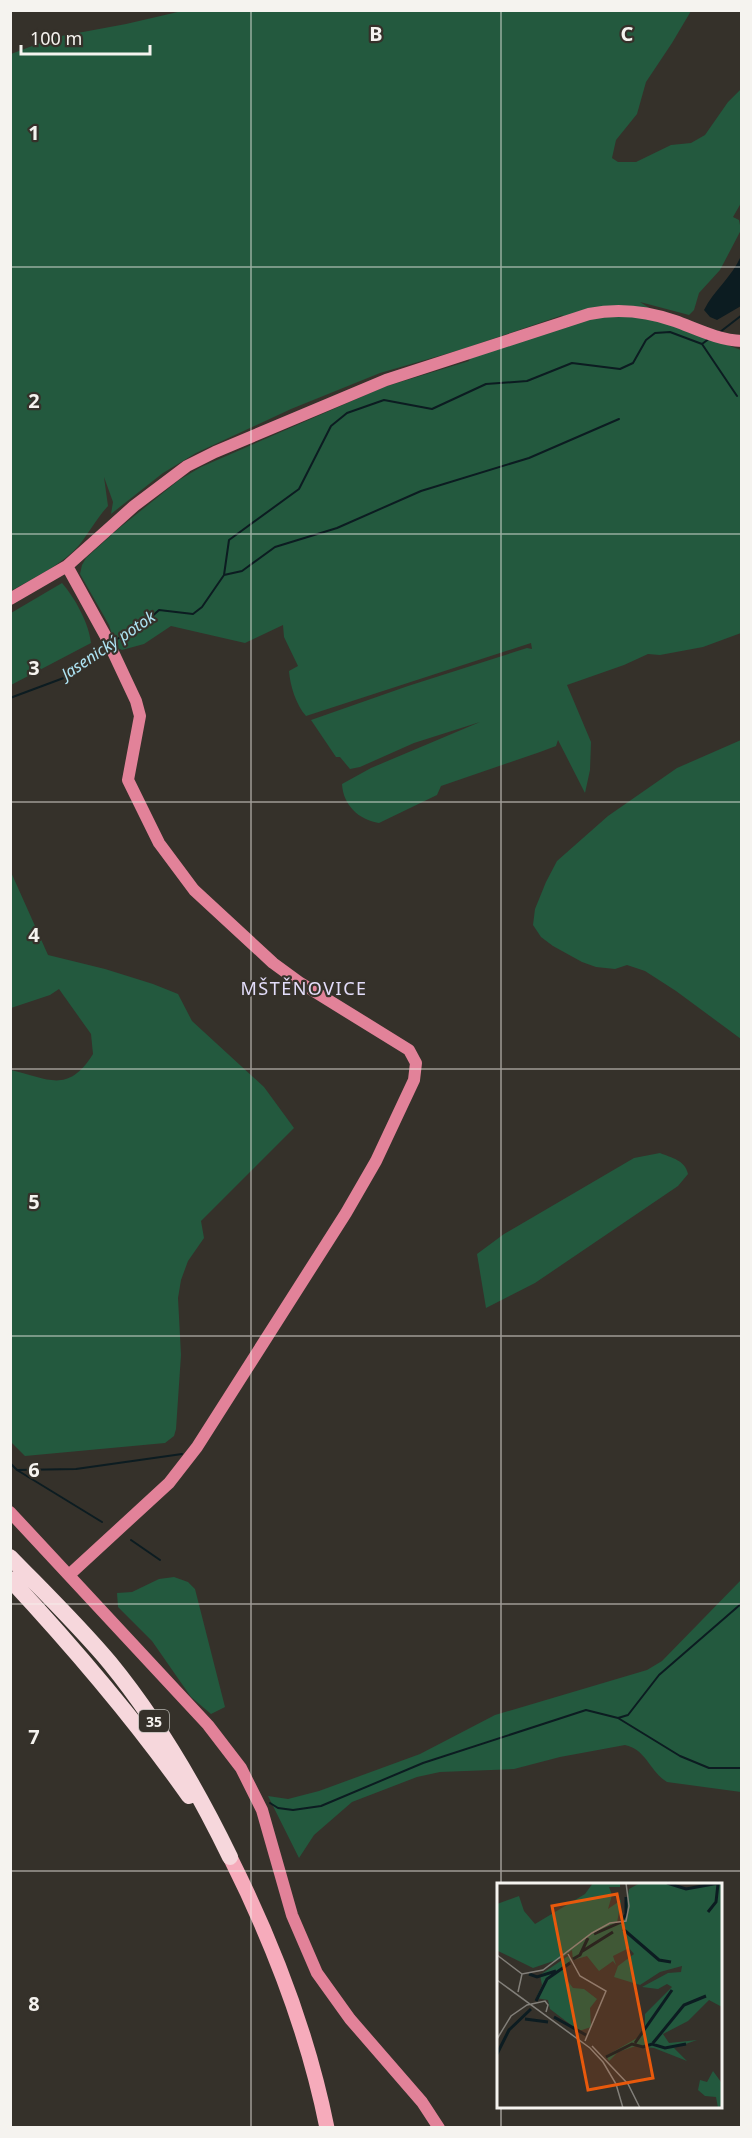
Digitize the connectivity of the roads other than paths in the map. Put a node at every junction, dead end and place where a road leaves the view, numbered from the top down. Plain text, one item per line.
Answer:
1 (741, 341) edge
2 (68, 566) junction
3 (10, 599) edge
4 (10, 1512) edge
5 (10, 1557) edge
6 (69, 1575) junction
7 (10, 1579) edge
8 (230, 1857) junction
9 (327, 2127) edge
10 (439, 2127) edge

1 - 2 street
2 - 3 street
2 - 6 street
4 - 6 street
5 - 8 highway, 35
6 - 10 street
7 - 8 highway, 35
8 - 9 main road, 35

